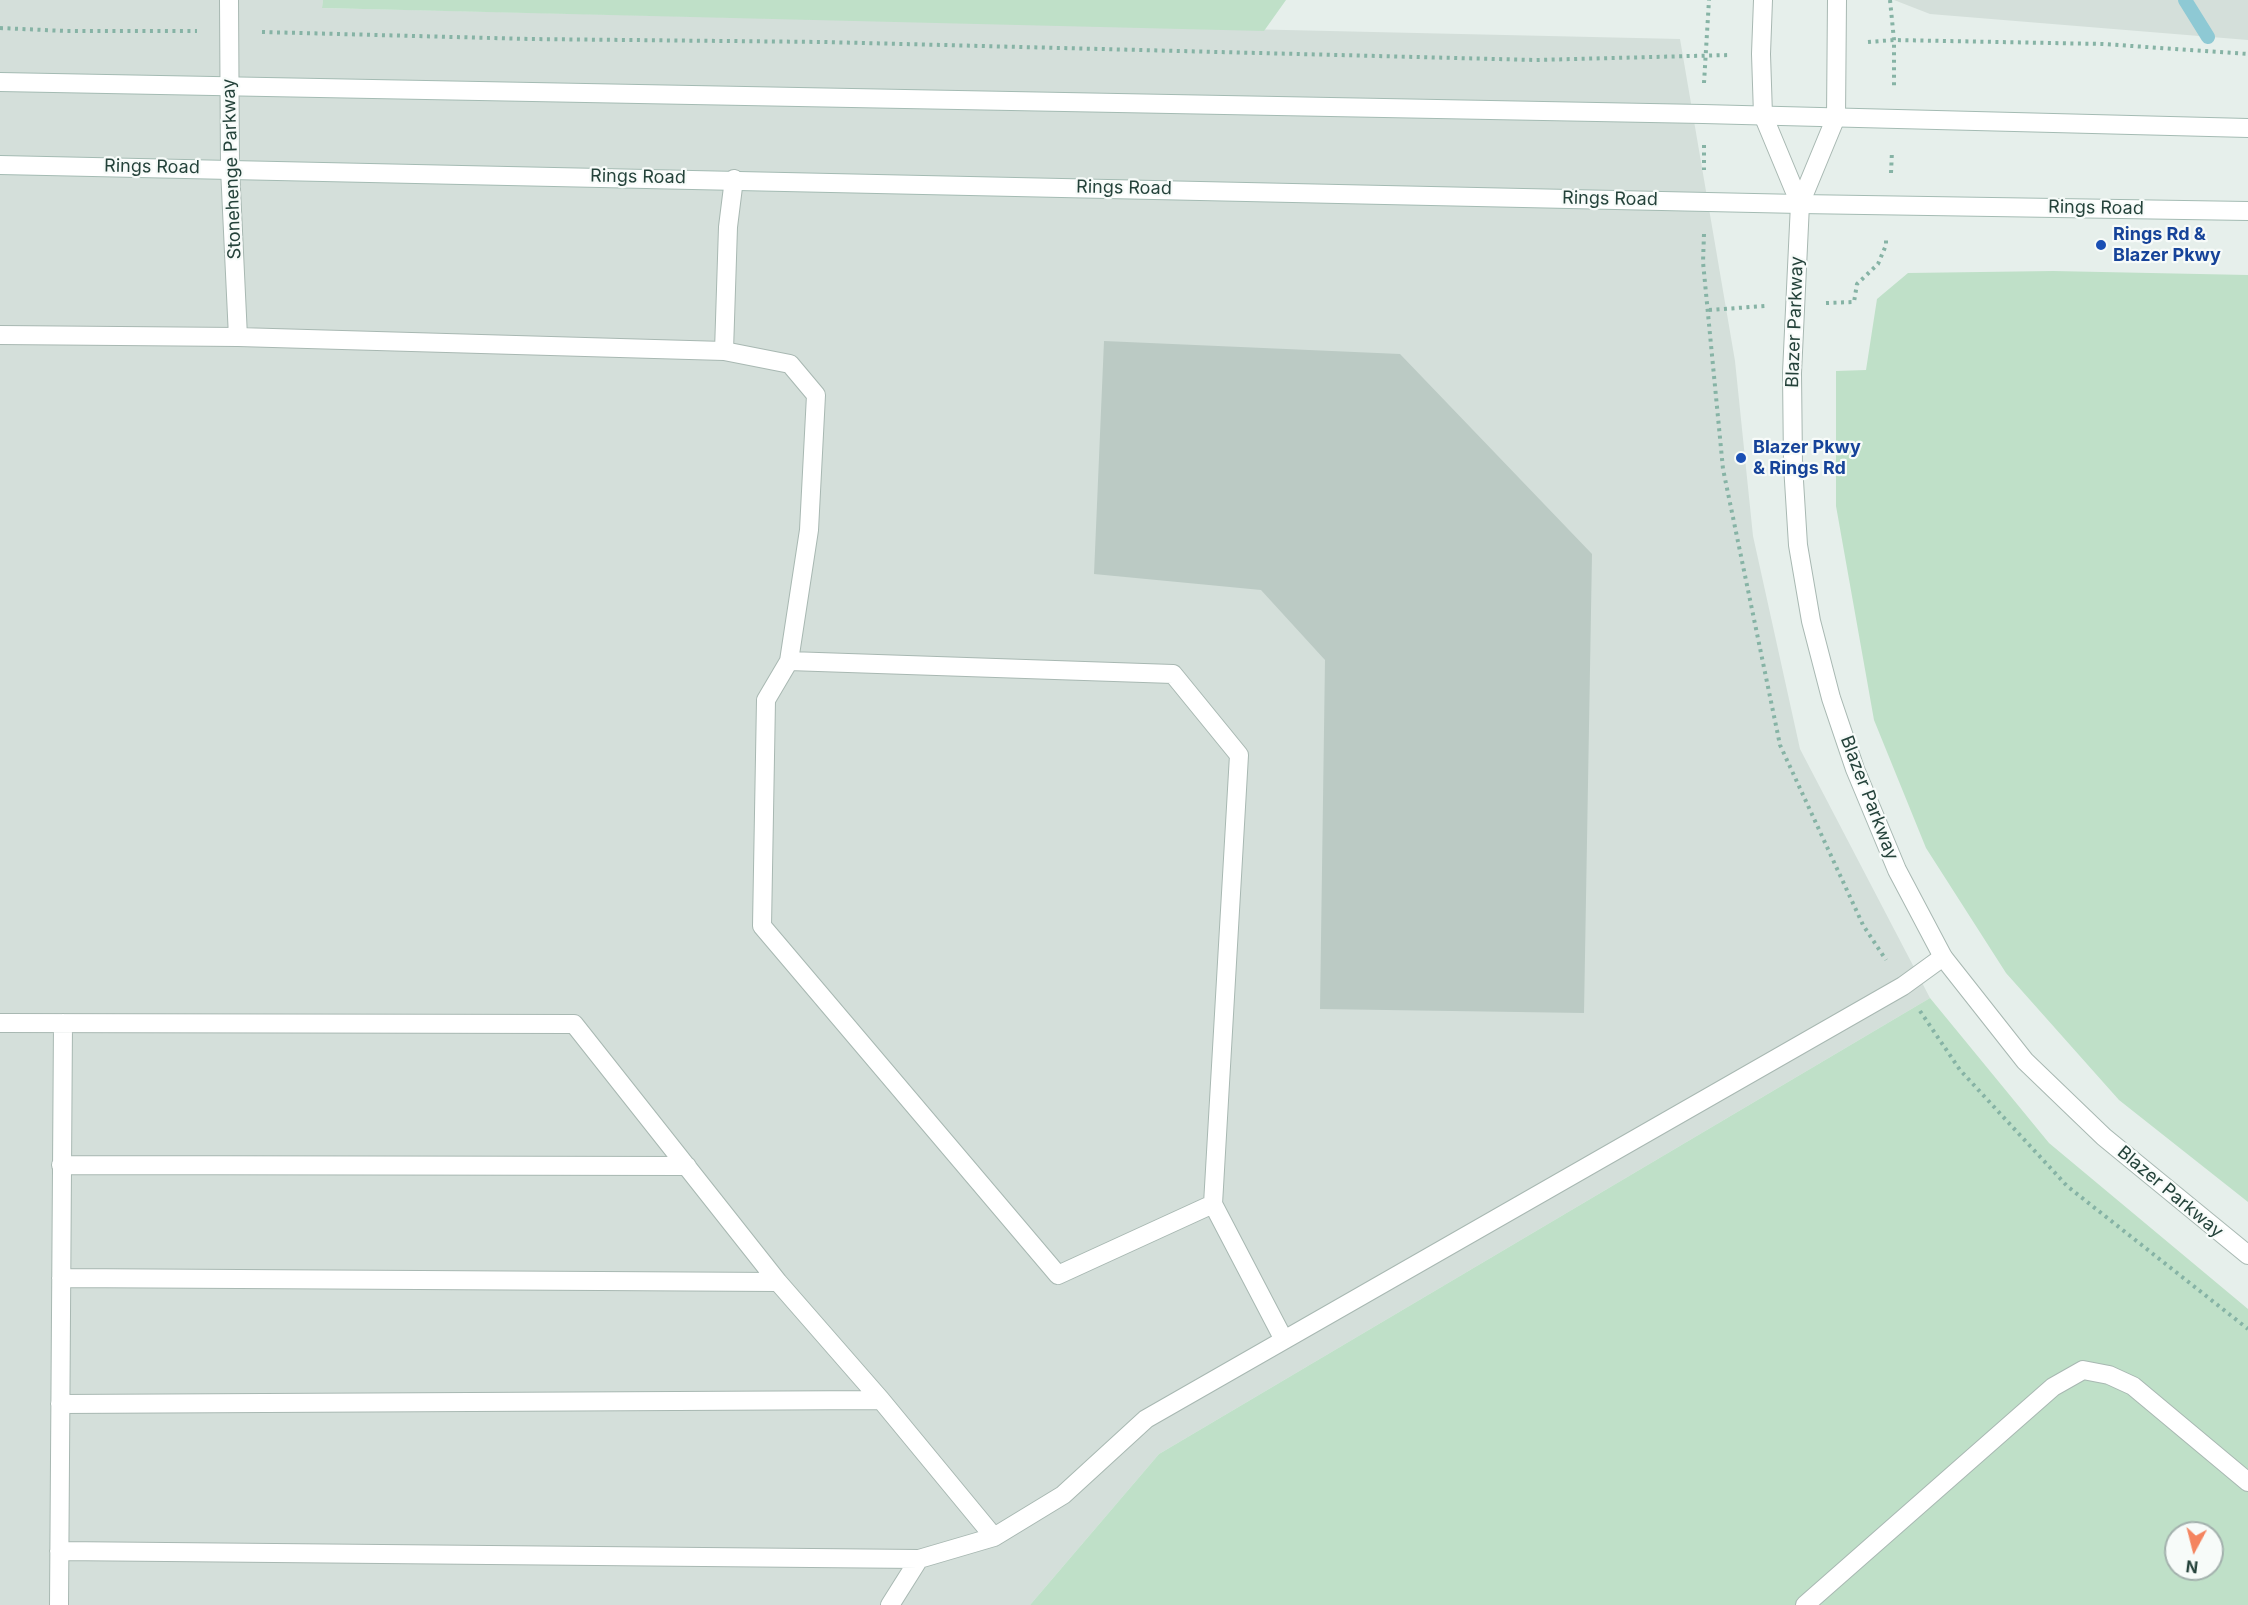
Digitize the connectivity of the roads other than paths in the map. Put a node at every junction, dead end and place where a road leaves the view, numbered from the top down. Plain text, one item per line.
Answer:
1 (229, 0) edge
2 (1763, 0) edge
3 (1837, 0) edge
4 (0, 81) edge
5 (230, 87) junction
6 (1763, 116) junction
7 (1836, 117) junction
8 (2248, 128) edge
9 (0, 165) edge
10 (230, 168) junction
11 (734, 179) junction
12 (1800, 204) junction
13 (2248, 212) edge
14 (0, 336) edge
15 (238, 337) junction
16 (724, 351) junction
17 (789, 661) junction
18 (1943, 957) junction
19 (0, 1023) edge
20 (63, 1023) junction
21 (62, 1166) junction
22 (687, 1166) junction
23 (1213, 1204) junction
24 (2248, 1255) edge
25 (61, 1278) junction
26 (778, 1282) junction
27 (1284, 1340) junction
28 (881, 1400) junction
29 (60, 1404) junction
30 (2248, 1482) edge
31 (994, 1537) junction
32 (59, 1551) junction
33 (918, 1559) junction
34 (58, 1605) edge
35 (890, 1605) edge
36 (1805, 1605) edge

1 - 5 main road, Stonehenge Parkway
2 - 6 main road, Blazer Parkway
3 - 7 main road, Blazer Parkway
4 - 5 main road
5 - 6 main road
5 - 10 main road, Stonehenge Parkway
6 - 7 main road
6 - 12 main road, Blazer Parkway
7 - 8 main road
7 - 12 main road, Blazer Parkway
9 - 10 main road, Rings Road
10 - 11 main road, Rings Road
10 - 15 main road, Stonehenge Parkway
11 - 12 main road, Rings Road
11 - 16 main road
12 - 13 main road, Rings Road
12 - 18 main road, Blazer Parkway
14 - 15 main road
15 - 16 main road
16 - 17 main road
17 - 23 main road
17 - 23 main road
18 - 24 main road, Blazer Parkway
18 - 27 main road
19 - 20 main road
20 - 21 main road
20 - 22 main road
21 - 22 main road
21 - 25 main road
22 - 26 main road
23 - 27 main road
25 - 26 main road
25 - 29 main road
26 - 28 main road
27 - 31 main road
28 - 29 main road
28 - 31 main road
29 - 32 main road
30 - 36 main road
31 - 33 main road
32 - 33 main road
32 - 34 main road
33 - 35 main road

